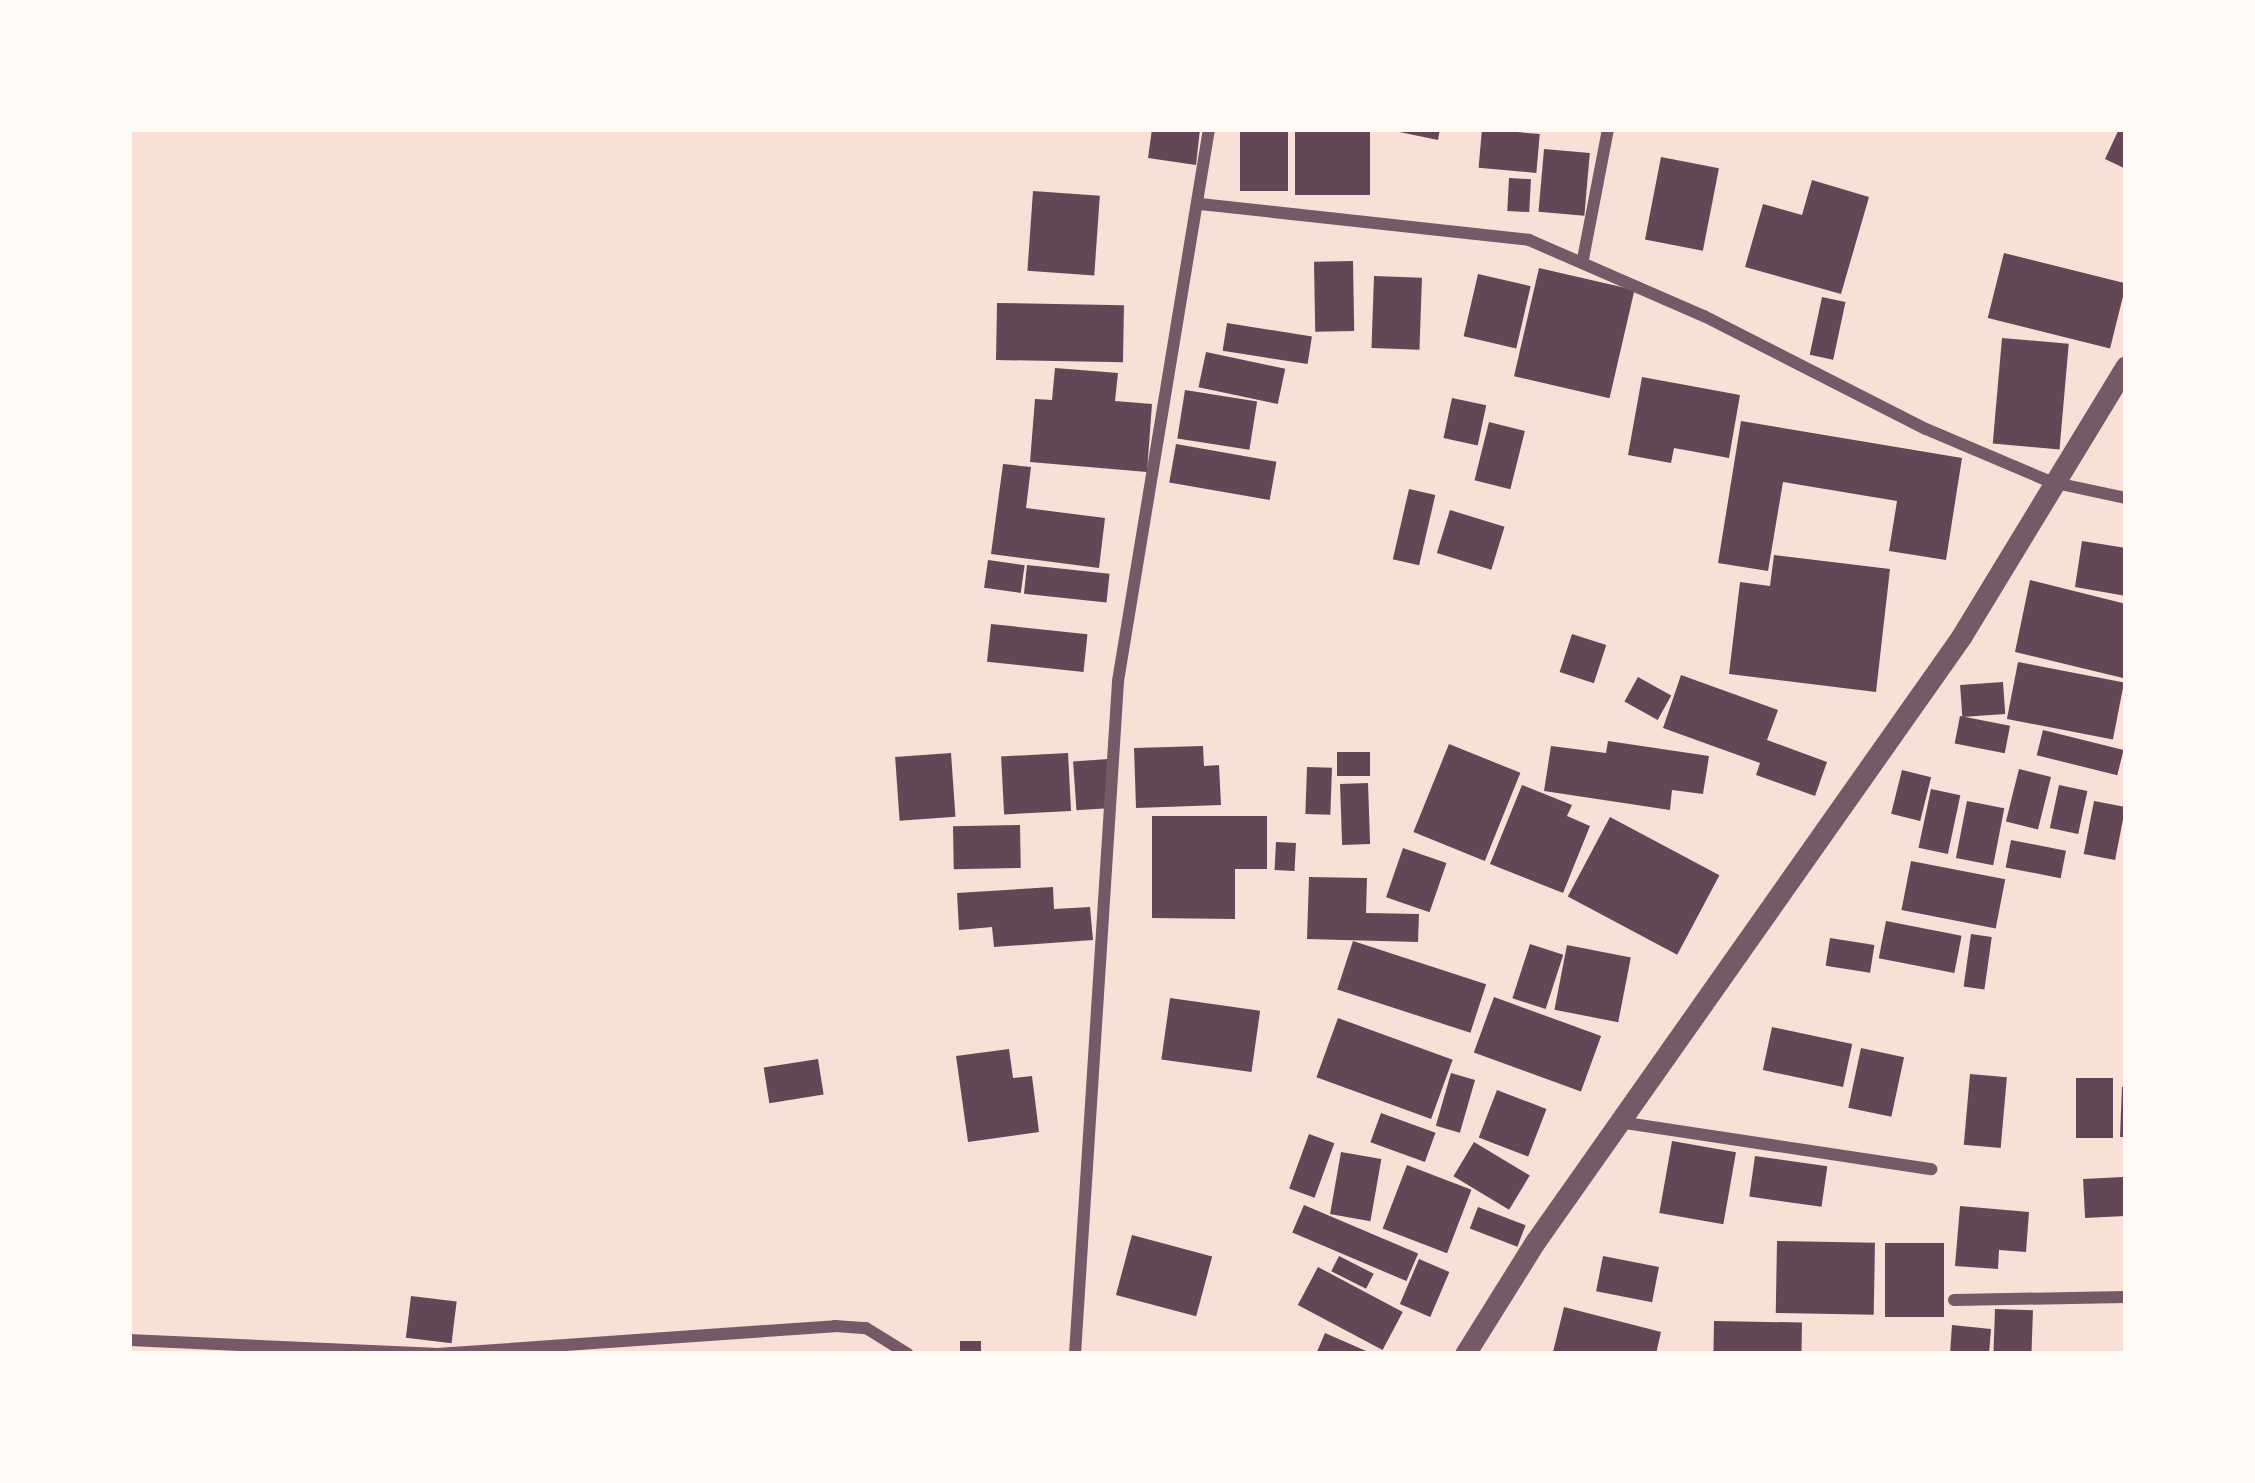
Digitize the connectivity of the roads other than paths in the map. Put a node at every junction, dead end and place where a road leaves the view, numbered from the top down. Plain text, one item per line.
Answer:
1 (1209, 129) edge
2 (1608, 129) edge
3 (1200, 204) junction
4 (1582, 260) junction
5 (2126, 365) edge
6 (2051, 482) junction
7 (2126, 498) edge
8 (1619, 1122) junction
9 (1931, 1168) dead end
10 (2126, 1298) edge
11 (1954, 1300) dead end
12 (129, 1340) edge
13 (436, 1354) edge
14 (908, 1354) edge
15 (1075, 1354) edge
16 (1465, 1354) edge

1 - 3 street
2 - 4 street
3 - 4 street
3 - 15 street
4 - 6 street
5 - 6 street
6 - 7 street
6 - 8 street
8 - 9 street
8 - 16 street
10 - 11 street
12 - 13 street
13 - 14 street

